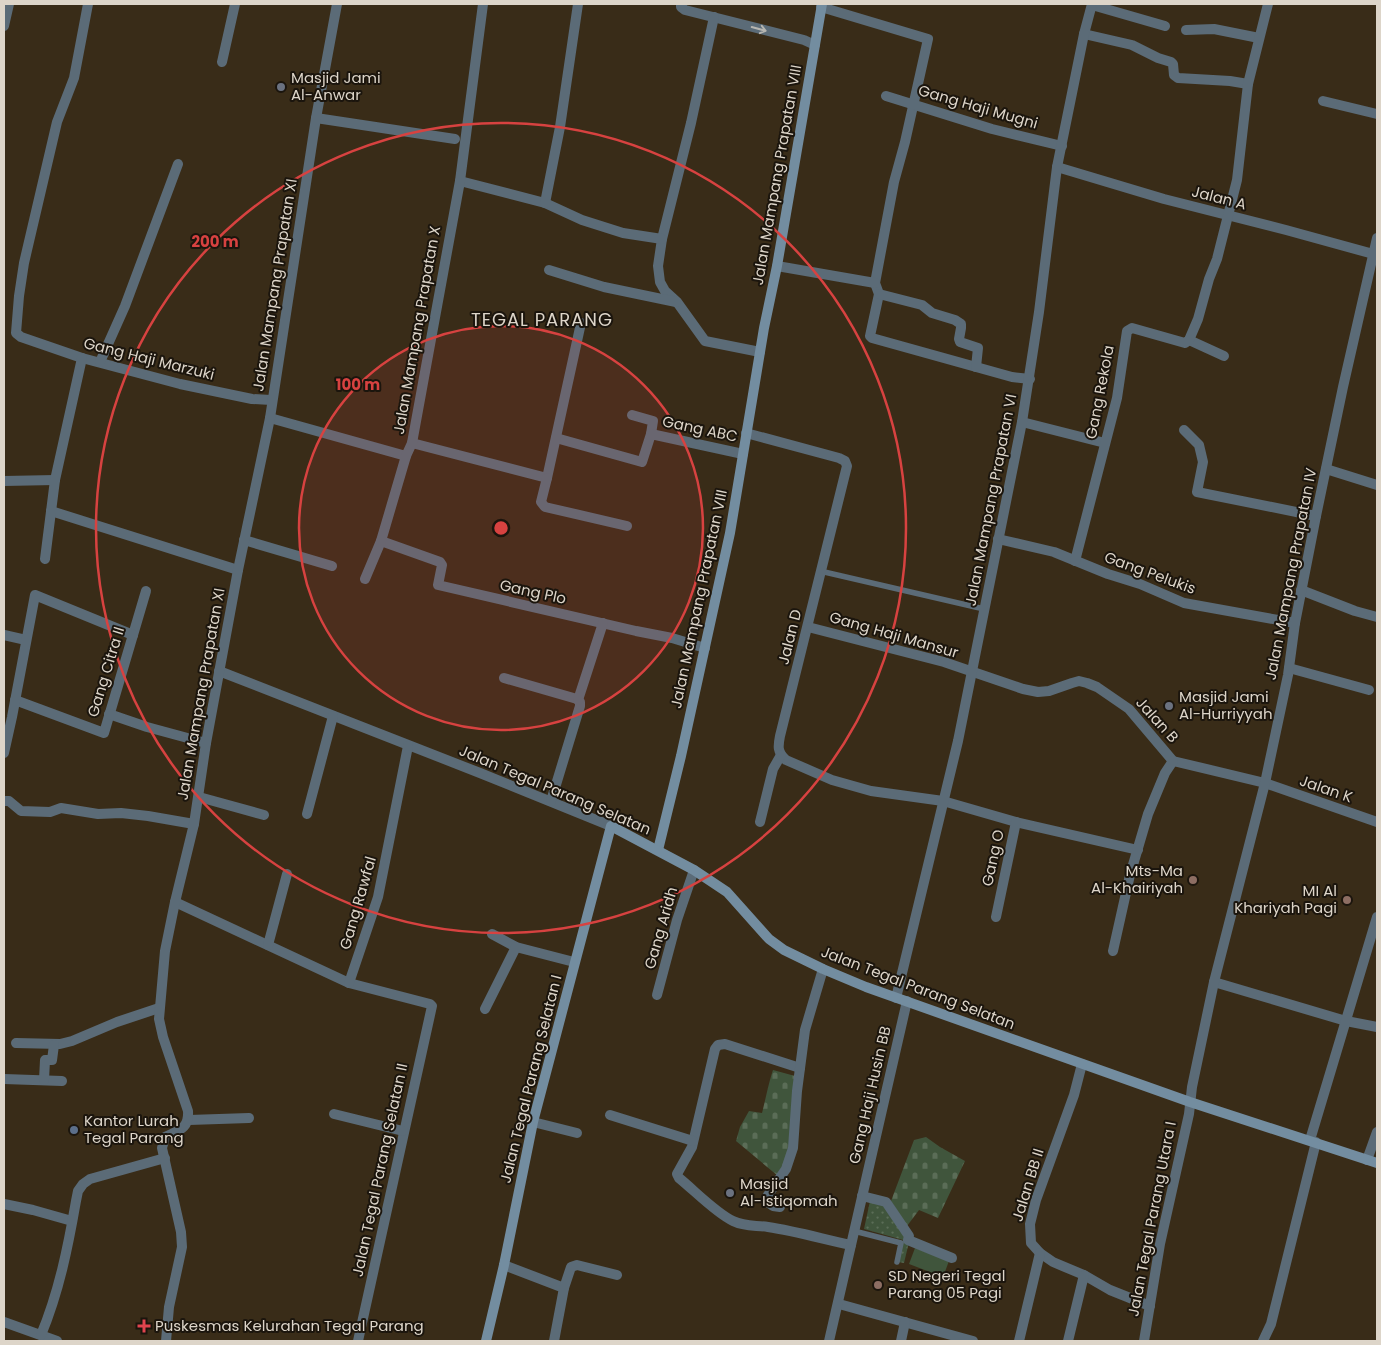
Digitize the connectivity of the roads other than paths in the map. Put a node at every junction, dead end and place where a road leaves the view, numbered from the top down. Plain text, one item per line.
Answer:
1 (8, 4) edge
2 (88, 4) edge
3 (235, 4) edge
4 (337, 4) edge
5 (483, 4) edge
6 (578, 4) edge
7 (681, 4) edge
8 (1092, 4) edge
9 (1268, 4) edge
10 (822, 5) edge
11 (714, 17) junction
12 (4, 26) edge
13 (1166, 26) dead end
14 (1186, 30) dead end
15 (1084, 34) junction
16 (1259, 38) junction
17 (815, 45) junction
18 (222, 62) dead end
19 (1248, 84) junction
20 (886, 96) dead end
21 (1323, 101) dead end
22 (913, 104) junction
23 (1377, 114) edge
24 (316, 118) junction
25 (454, 140) dead end
26 (1062, 146) junction
27 (178, 164) dead end
28 (1057, 167) junction
29 (460, 181) junction
30 (545, 203) junction
31 (1227, 216) junction
32 (1377, 238) edge
33 (662, 239) junction
34 (1376, 255) edge
35 (777, 266) junction
36 (549, 270) dead end
37 (875, 283) junction
38 (879, 294) junction
39 (677, 302) junction
40 (581, 323) dead end
41 (1189, 340) junction
42 (760, 352) junction
43 (1224, 356) dead end
44 (82, 358) junction
45 (100, 362) junction
46 (976, 366) junction
47 (1030, 379) junction
48 (272, 400) junction
49 (632, 415) dead end
50 (270, 418) junction
51 (1022, 422) junction
52 (1184, 430) dead end
53 (746, 433) junction
54 (651, 434) junction
55 (556, 438) junction
56 (412, 443) junction
57 (1105, 443) junction
58 (743, 454) junction
59 (406, 456) junction
60 (1326, 469) junction
61 (548, 478) junction
62 (55, 480) junction
63 (4, 481) edge
64 (1377, 485) edge
65 (51, 511) junction
66 (1316, 516) junction
67 (627, 526) dead end
68 (244, 540) junction
69 (998, 540) junction
70 (381, 541) junction
71 (45, 559) dead end
72 (1075, 561) junction
73 (332, 566) dead end
74 (238, 570) junction
75 (820, 572) junction
76 (365, 579) dead end
77 (1301, 590) junction
78 (146, 591) dead end
79 (984, 609) junction
80 (1377, 617) edge
81 (603, 623) junction
82 (1296, 624) junction
83 (808, 627) junction
84 (4, 635) edge
85 (133, 635) junction
86 (26, 640) junction
87 (705, 648) junction
88 (1289, 668) junction
89 (219, 671) junction
90 (972, 673) junction
91 (504, 678) dead end
92 (1368, 690) dead end
93 (15, 700) junction
94 (578, 700) junction
95 (110, 714) junction
96 (8, 716) edge
97 (333, 716) junction
98 (206, 743) junction
99 (408, 746) junction
100 (4, 753) edge
101 (781, 756) junction
102 (1173, 761) junction
103 (1266, 783) junction
104 (200, 797) junction
105 (4, 801) edge
106 (551, 801) junction
107 (943, 801) junction
108 (307, 814) dead end
109 (264, 815) dead end
110 (760, 822) dead end
111 (1016, 822) junction
112 (1377, 822) edge
113 (194, 824) junction
114 (611, 826) junction
115 (658, 850) junction
116 (1138, 850) junction
117 (694, 870) junction
118 (286, 874) dead end
119 (174, 902) junction
120 (996, 917) dead end
121 (1377, 917) edge
122 (492, 934) dead end
123 (268, 945) junction
124 (516, 947) junction
125 (1113, 951) dead end
126 (574, 962) junction
127 (823, 970) junction
128 (1214, 982) junction
129 (350, 983) junction
130 (657, 995) dead end
131 (896, 998) junction
132 (907, 1001) junction
133 (160, 1008) junction
134 (485, 1008) dead end
135 (1346, 1022) junction
136 (1377, 1027) edge
137 (16, 1043) dead end
138 (54, 1045) junction
139 (1082, 1064) junction
140 (800, 1068) junction
141 (4, 1079) edge
142 (44, 1080) junction
143 (62, 1081) dead end
144 (1190, 1102) junction
145 (334, 1114) dead end
146 (610, 1115) dead end
147 (250, 1118) dead end
148 (189, 1120) junction
149 (532, 1122) junction
150 (404, 1131) junction
151 (1377, 1132) edge
152 (577, 1133) dead end
153 (693, 1141) junction
154 (1313, 1141) junction
155 (165, 1158) junction
156 (1372, 1162) edge
157 (862, 1196) junction
158 (4, 1204) edge
159 (780, 1207) dead end
160 (72, 1222) junction
161 (854, 1231) junction
162 (851, 1246) junction
163 (1040, 1253) junction
164 (952, 1258) dead end
165 (897, 1262) dead end
166 (504, 1265) junction
167 (617, 1275) dead end
168 (1084, 1275) junction
169 (564, 1288) junction
170 (839, 1304) junction
171 (1150, 1306) junction
172 (4, 1322) edge
173 (905, 1322) junction
174 (42, 1335) junction
175 (57, 1341) edge
176 (166, 1341) edge
177 (358, 1341) edge
178 (486, 1341) edge
179 (554, 1341) edge
180 (829, 1341) edge
181 (902, 1341) edge
182 (973, 1341) edge
183 (1019, 1341) edge
184 (1068, 1341) edge
185 (1144, 1341) edge
186 (1263, 1341) edge

1 - 12 street
2 - 44 street, Gang Haji Marzuki
3 - 18 street
4 - 24 street, Jalan Mampang Prapatan XI
5 - 29 street, Jalan Mampang Prapatan X
6 - 30 street
7 - 11 street
8 - 13 street
8 - 15 street, Jalan Mampang Prapatan VI
9 - 16 street
10 - 17 street, Jalan Mampang Prapatan VIII
10 - 22 street
11 -> 17 street
11 - 33 street
14 - 16 street
15 - 19 street
15 - 26 street, Jalan Mampang Prapatan VI
16 - 19 street
17 - 35 street, Jalan Mampang Prapatan VIII
19 - 31 street
20 - 22 street, Gang Haji Mugni
21 - 23 street
22 - 26 street, Gang Haji Mugni
22 - 37 street
24 - 25 street
24 - 48 street, Jalan Mampang Prapatan XI
26 - 28 street, Jalan Mampang Prapatan VI
27 - 45 street
28 - 31 street, Jalan A
28 - 47 street, Jalan Mampang Prapatan VI
29 - 30 street
29 - 56 street, Jalan Mampang Prapatan X
30 - 33 street
31 - 34 street, Jalan A
31 - 41 street
32 - 34 street, Jalan Mampang Prapatan IV
33 - 39 street
34 - 60 street, Jalan Mampang Prapatan IV
35 - 37 street
35 - 42 street, Jalan Mampang Prapatan VIII
36 - 39 street
37 - 38 street
38 - 46 street
38 - 46 street
39 - 42 street
40 - 55 street
41 - 43 street
41 - 57 street, Gang Rekola
42 - 53 street, Jalan Mampang Prapatan VIII
44 - 45 street, Gang Haji Marzuki
44 - 62 street
45 - 48 street, Gang Haji Marzuki
46 - 47 street
47 - 51 street, Jalan Mampang Prapatan VI
48 - 50 street, Jalan Mampang Prapatan XI
49 - 54 street
50 - 59 street
50 - 68 street, Jalan Mampang Prapatan XI
51 - 57 street
51 - 69 street, Jalan Mampang Prapatan VI
52 - 66 street
53 - 58 street, Jalan Mampang Prapatan VIII
53 - 75 street, Jalan D
54 - 55 street, Gang ABC
54 - 58 street, Gang ABC
55 - 61 street
56 - 59 street, Jalan Mampang Prapatan X
56 - 61 street
57 - 72 street, Gang Rekola
58 - 87 street, Jalan Mampang Prapatan VIII
59 - 70 street, Jalan Mampang Prapatan X
60 - 64 street
60 - 66 street, Jalan Mampang Prapatan IV
61 - 67 street
62 - 63 street
62 - 65 street
65 - 71 street
65 - 74 street, Jalan Mampang Prapatan XI
66 - 77 street, Jalan Mampang Prapatan IV
68 - 73 street
68 - 74 street, Jalan Mampang Prapatan XI
69 - 72 street, Gang Pelukis
69 - 79 street, Jalan Mampang Prapatan VI
70 - 76 street, Jalan Mampang Prapatan X
70 - 81 street, Gang Plo
72 - 82 street, Gang Pelukis
74 - 89 street, Jalan Mampang Prapatan XI
75 - 79 lane
75 - 83 street, Jalan D
77 - 80 street
77 - 82 street, Jalan Mampang Prapatan IV
78 - 85 street, Gang Citra II
79 - 90 street, Jalan Mampang Prapatan VI
81 - 87 street, Gang Plo
81 - 94 street
82 - 88 street, Jalan Mampang Prapatan IV
83 - 90 street, Gang Haji Mansur
83 - 101 street, Jalan D
84 - 86 street
85 - 86 street
85 - 95 street, Gang Citra II
86 - 93 street
87 - 115 street, Jalan Mampang Prapatan VIII
88 - 92 street
88 - 103 street, Jalan Mampang Prapatan IV
89 - 97 street, Jalan Tegal Parang Selatan
89 - 98 street, Jalan Mampang Prapatan XI
90 - 102 street, Jalan B
90 - 107 street, Jalan Mampang Prapatan VI
91 - 94 street
93 - 95 street, Gang Citra II
93 - 96 street
94 - 106 street
95 - 98 street
96 - 100 street
97 - 99 street, Jalan Tegal Parang Selatan
97 - 108 street
98 - 104 street, Jalan Mampang Prapatan XI
99 - 106 street, Jalan Tegal Parang Selatan
99 - 129 street, Gang Rawfal
101 - 107 street
101 - 110 street
102 - 103 street, Jalan B
102 - 116 street
103 - 112 street, Jalan K
103 - 128 street, Jalan Mampang Prapatan IV
104 - 109 street
104 - 113 street, Jalan Mampang Prapatan XI
105 - 113 street
106 - 114 street, Jalan Tegal Parang Selatan
107 - 111 street, Gang O
107 - 131 street, Jalan Mampang Prapatan VI
111 - 116 street
111 - 120 street, Gang O
113 - 119 street, Jalan Mampang Prapatan XI
114 - 115 street, Jalan Tegal Parang Selatan
114 - 126 street, Jalan Tegal Parang Selatan I
115 - 117 street, Jalan Tegal Parang Selatan
116 - 125 street
117 - 127 street, Jalan Tegal Parang Selatan
117 - 130 street, Gang Aridh
118 - 123 street
119 - 123 street
119 - 133 street, Jalan Mampang Prapatan XI
121 - 135 street
122 - 124 street
123 - 129 street
124 - 126 street
124 - 134 street
126 - 149 street, Jalan Tegal Parang Selatan I
127 - 131 street, Jalan Tegal Parang Selatan
127 - 140 street
128 - 135 street
128 - 144 street, Jalan Mampang Prapatan IV
129 - 150 street, Jalan Tegal Parang Selatan II
131 - 132 street, Jalan Tegal Parang Selatan
132 - 139 street, Jalan Tegal Parang Selatan
132 - 157 street, Gang Haji Husin BB
133 - 138 street
133 - 148 street, Jalan Mampang Prapatan XI
135 - 136 street
135 - 154 street
137 - 138 street
138 - 142 street
139 - 144 street, Jalan Tegal Parang Selatan
139 - 163 street, Jalan BB II
140 - 153 street
140 - 159 street
141 - 142 street
142 - 143 street
144 - 154 street, Jalan Tegal Parang Selatan
144 - 171 street, Jalan Tegal Parang Utara I
145 - 150 street
146 - 153 street
147 - 148 street
148 - 155 street
149 - 152 street
149 - 166 street, Jalan Tegal Parang Selatan I
150 - 177 street, Jalan Tegal Parang Selatan II
151 - 156 street
153 - 162 street
154 - 156 street, Jalan Tegal Parang Selatan
154 - 186 street
155 - 160 street
155 - 176 street
157 - 161 street, Gang Haji Husin BB
157 - 164 street
158 - 160 street
160 - 174 street
161 - 162 street, Gang Haji Husin BB
161 - 165 lane
162 - 170 street, Gang Haji Husin BB
163 - 168 street
163 - 183 street
166 - 169 street
166 - 178 street, Jalan Tegal Parang Selatan I
167 - 169 street
168 - 171 street
168 - 184 street
169 - 179 street
170 - 173 street
170 - 180 street, Gang Haji Husin BB
171 - 185 street, Jalan Tegal Parang Utara I
172 - 174 street
173 - 181 street
173 - 182 street
174 - 175 street

